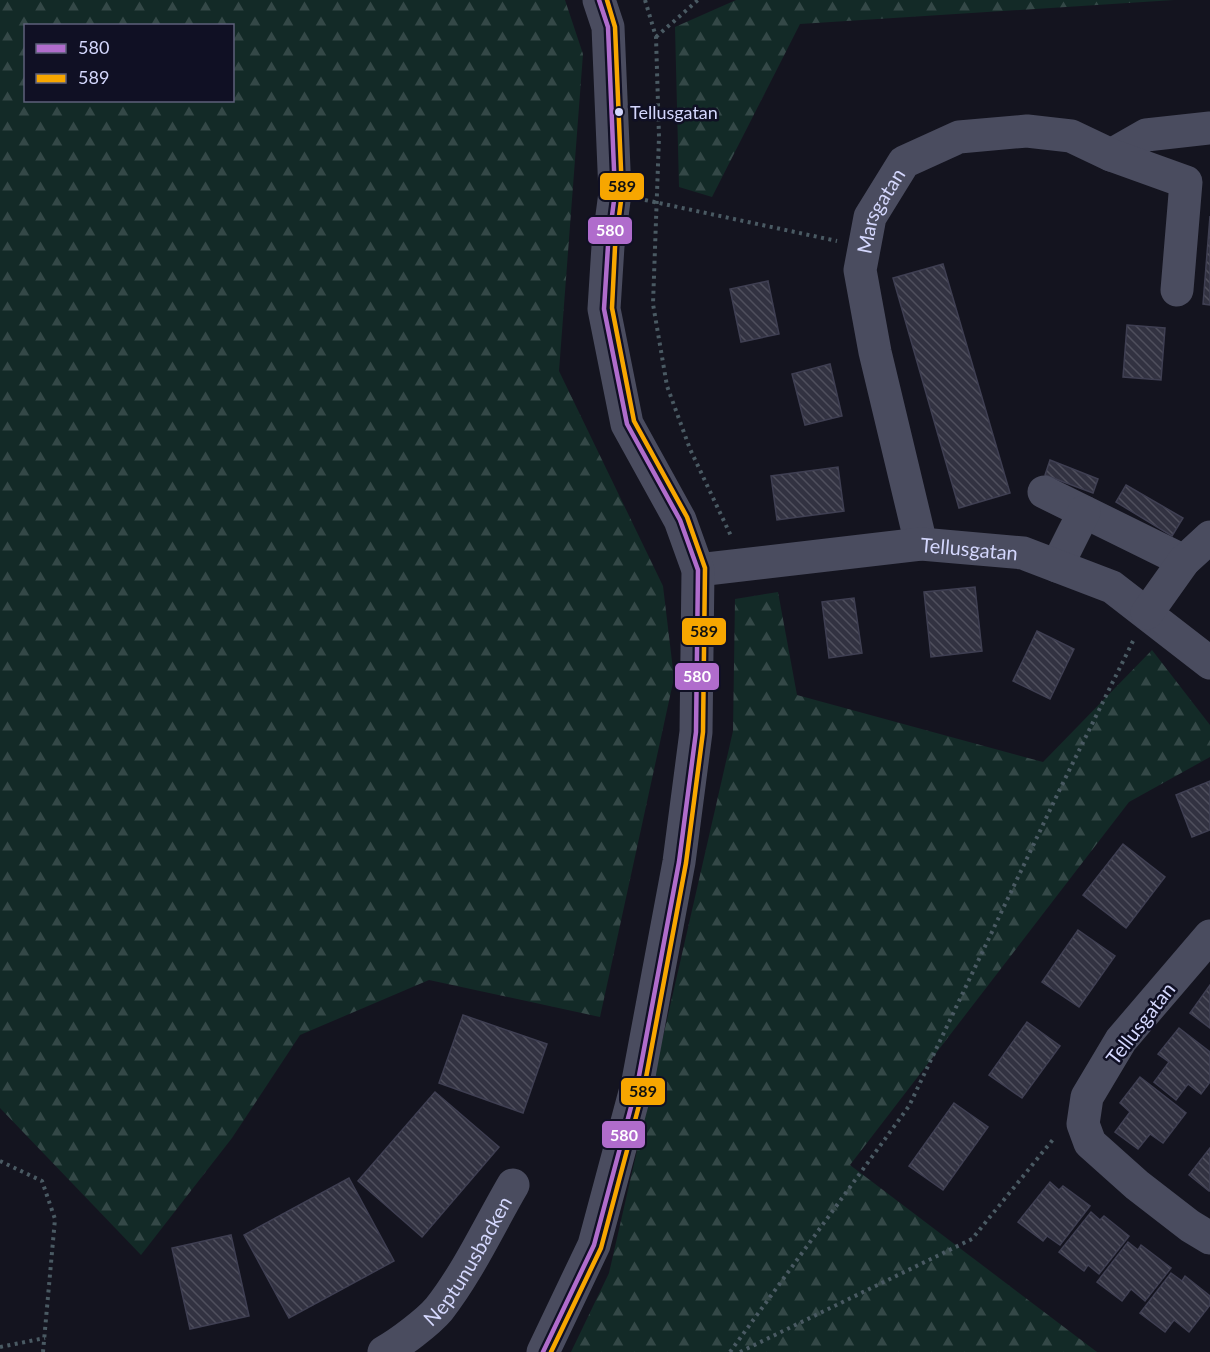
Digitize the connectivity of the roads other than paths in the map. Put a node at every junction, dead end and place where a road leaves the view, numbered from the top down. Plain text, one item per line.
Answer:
1 (599, 0) edge
2 (1210, 128) edge
3 (1111, 155) junction
4 (1177, 290) dead end
5 (1044, 492) dead end
6 (1084, 512) junction
7 (1210, 537) edge
8 (921, 544) junction
9 (1184, 561) junction
10 (1058, 566) junction
11 (698, 570) junction
12 (1147, 613) junction
13 (1210, 663) edge
14 (1210, 936) edge
15 (513, 1185) dead end
16 (1210, 1238) edge
17 (384, 1352) edge
18 (543, 1352) edge

1 - 11 street
2 - 3 street
3 - 4 street, Marsgatan
3 - 8 street, Marsgatan
5 - 6 street
6 - 9 street
6 - 10 street
7 - 9 street
8 - 10 street, Tellusgatan
8 - 11 street, Tellusgatan
9 - 12 street
10 - 12 street, Tellusgatan
11 - 18 street
12 - 13 street, Tellusgatan
14 - 16 street, Tellusgatan
15 - 17 street, Neptunusbacken

